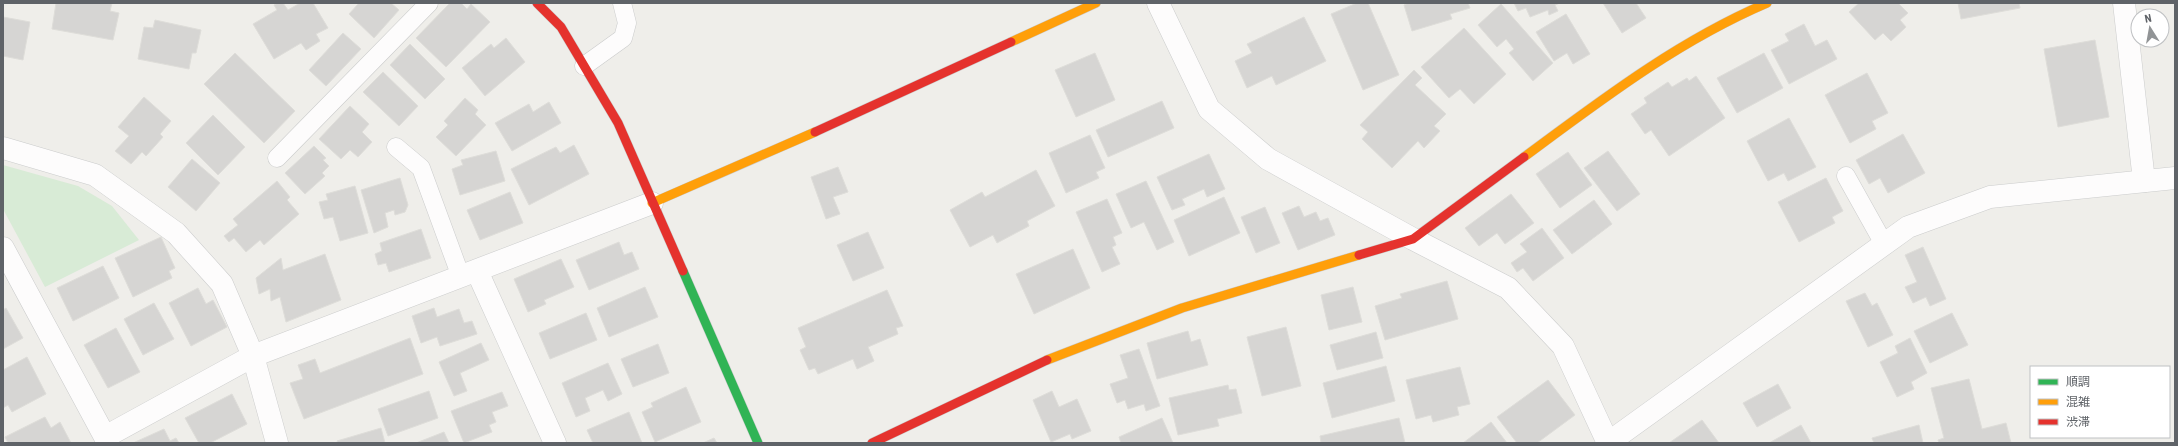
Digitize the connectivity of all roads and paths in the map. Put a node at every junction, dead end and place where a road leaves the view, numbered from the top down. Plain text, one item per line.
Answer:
1 (429, 3) edge
2 (537, 3) edge
3 (622, 3) edge
4 (1096, 3) edge
5 (1158, 3) edge
6 (1767, 3) edge
7 (2124, 3) edge
8 (584, 66) junction
9 (396, 147) dead end
10 (3, 148) edge
11 (277, 158) dead end
12 (1846, 176) dead end
13 (2175, 178) edge
14 (2144, 181) junction
15 (652, 203) junction
16 (1413, 240) junction
17 (1884, 244) junction
18 (3, 248) edge
19 (469, 274) junction
20 (253, 356) junction
21 (277, 443) edge
22 (555, 443) edge
23 (758, 443) edge
24 (872, 443) edge
25 (1608, 443) edge

1 - 11 lane
2 - 8 street
3 - 8 lane
4 - 15 street
5 - 16 street
6 - 16 street
7 - 14 street
8 - 15 street
9 - 19 lane
10 - 20 street
12 - 17 lane
13 - 14 street
14 - 17 street
15 - 19 street
15 - 23 street
16 - 24 street
16 - 25 street
17 - 25 street
18 - 20 street
19 - 20 street
19 - 22 street
20 - 21 street

